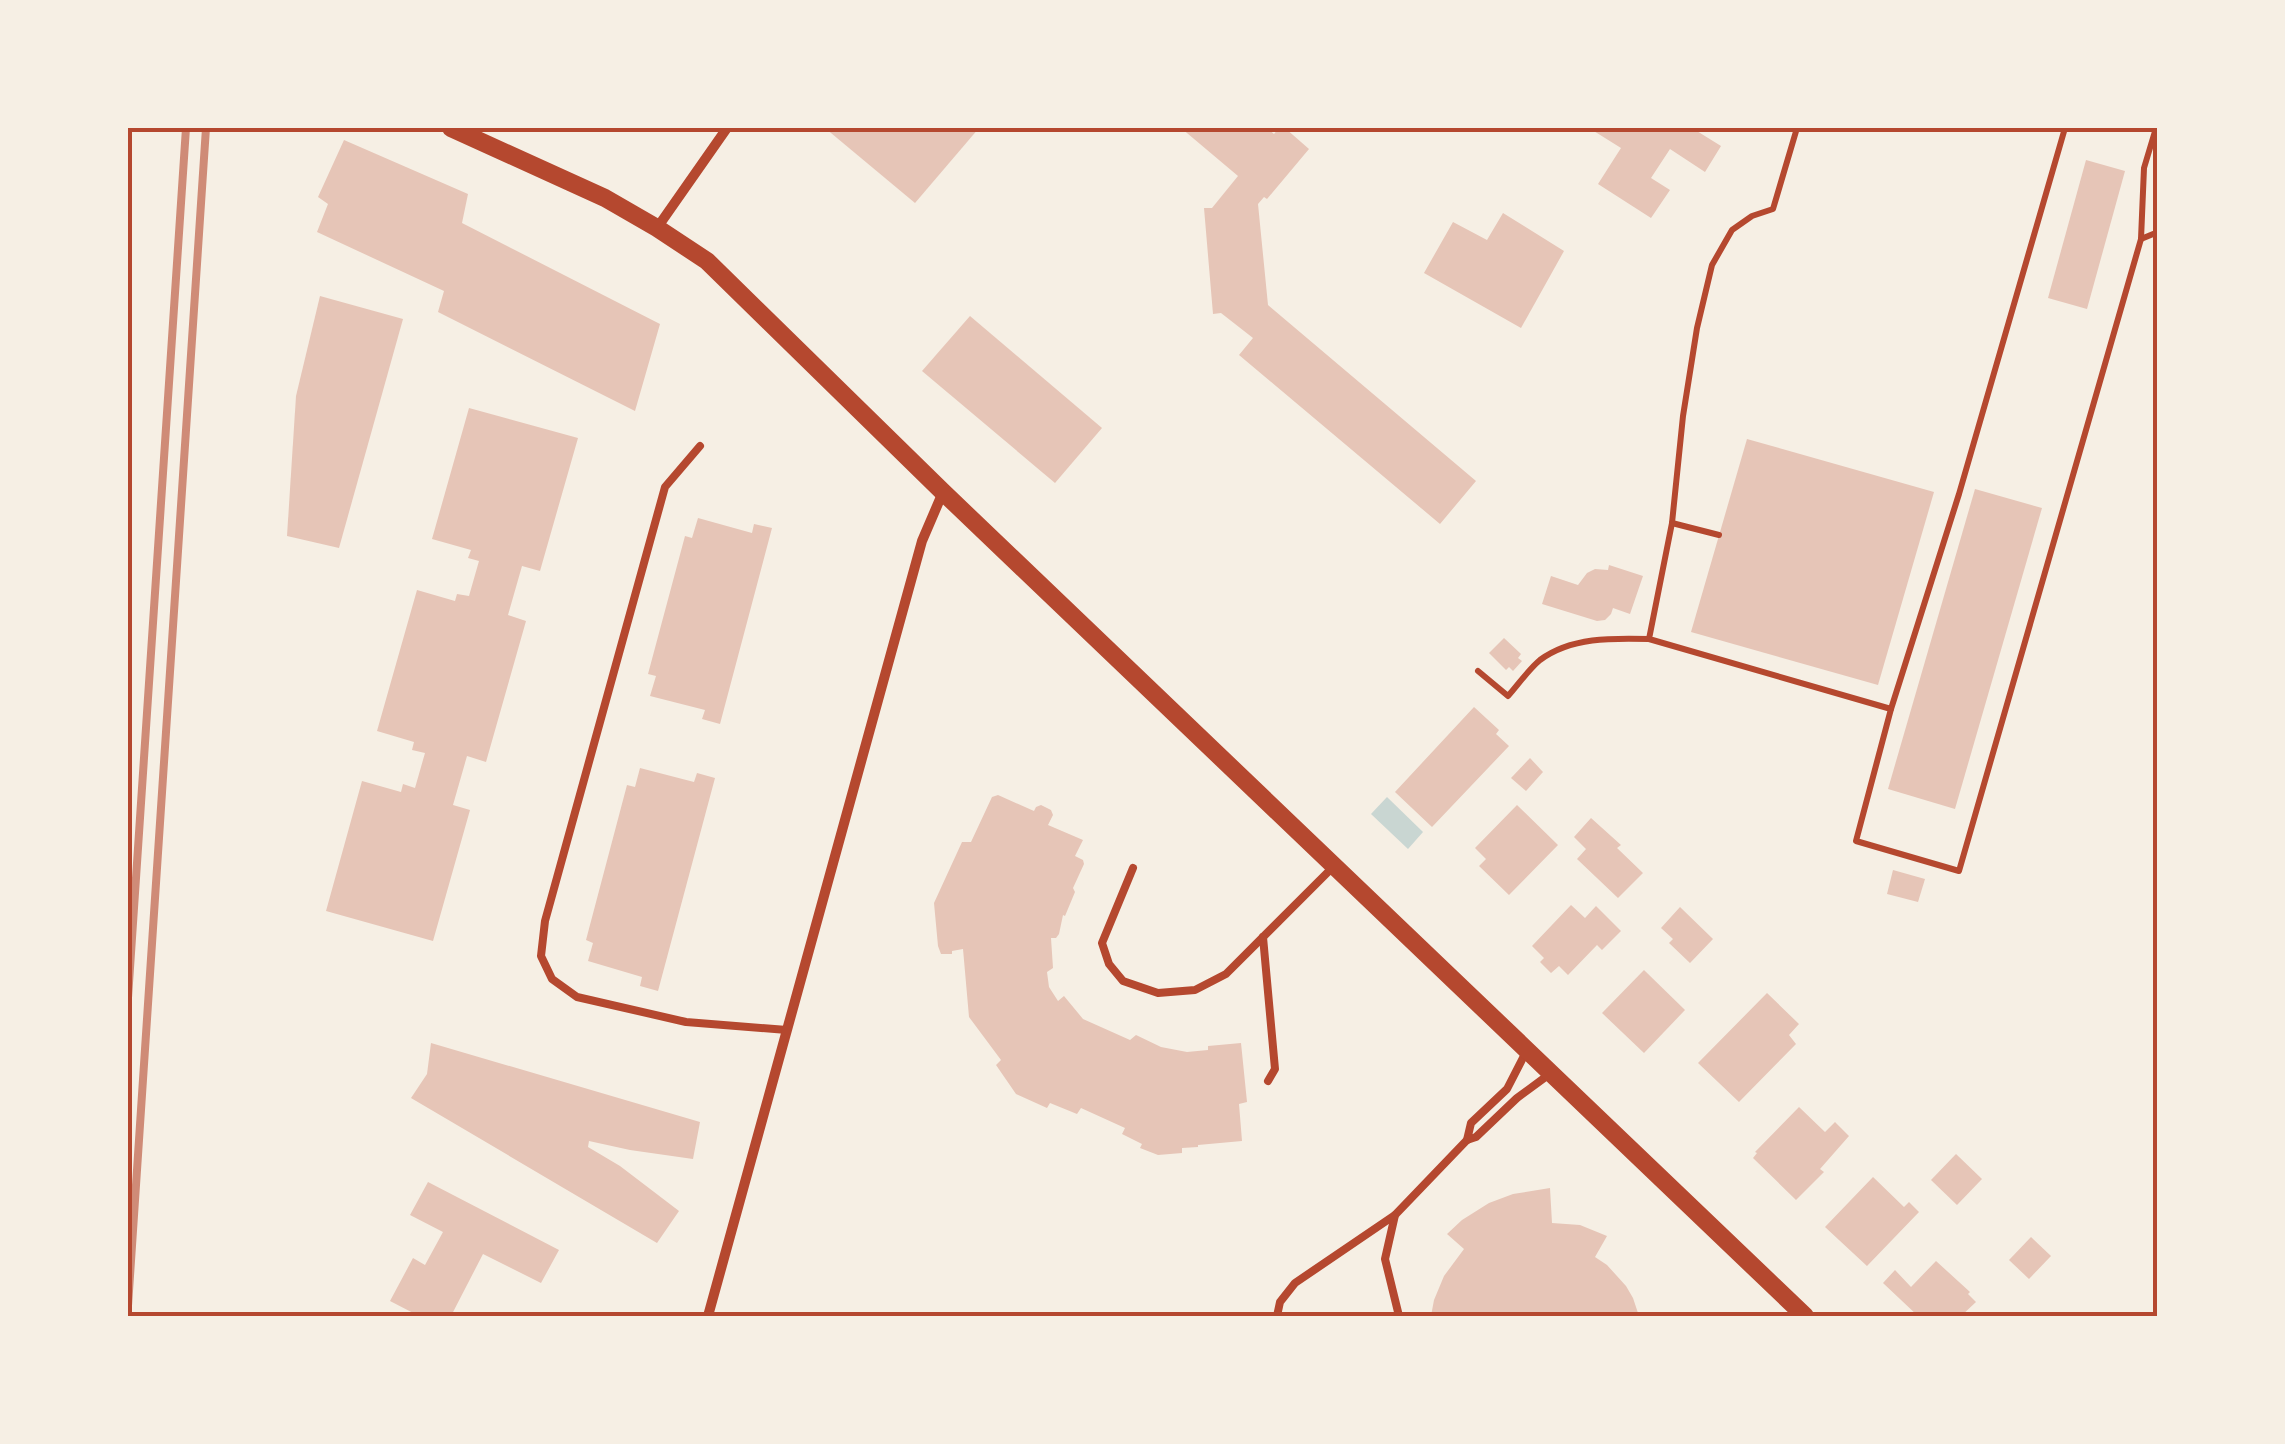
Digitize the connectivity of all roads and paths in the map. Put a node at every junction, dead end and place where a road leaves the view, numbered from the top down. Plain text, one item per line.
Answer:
1 (451, 128) edge
2 (726, 128) edge
3 (1797, 128) edge
4 (2065, 128) edge
5 (2156, 128) edge
6 (657, 228) junction
7 (2158, 232) edge
8 (2140, 239) junction
9 (700, 446) dead end
10 (943, 492) junction
11 (1672, 523) junction
12 (1719, 536) dead end
13 (1648, 640) junction
14 (1478, 672) dead end
15 (1890, 709) junction
16 (1334, 865) junction
17 (1133, 868) dead end
18 (1263, 937) junction
19 (787, 1030) junction
20 (1528, 1050) junction
21 (1551, 1073) junction
22 (1268, 1081) dead end
23 (1467, 1140) junction
24 (1395, 1215) junction
25 (1802, 1315) edge
26 (708, 1316) edge
27 (1277, 1316) edge
28 (1400, 1316) edge

1 - 6 street
2 - 6 street
3 - 11 path
4 - 15 path
5 - 8 path
6 - 10 street
7 - 8 path
8 - 15 path
9 - 19 lane
10 - 16 street
10 - 19 street
11 - 12 path
11 - 13 path
13 - 14 path
13 - 15 path
16 - 18 lane
16 - 20 street
17 - 18 lane
18 - 22 lane
19 - 26 street
20 - 21 street
20 - 23 lane
21 - 23 lane
21 - 25 street
23 - 24 lane
24 - 27 lane
24 - 28 lane

